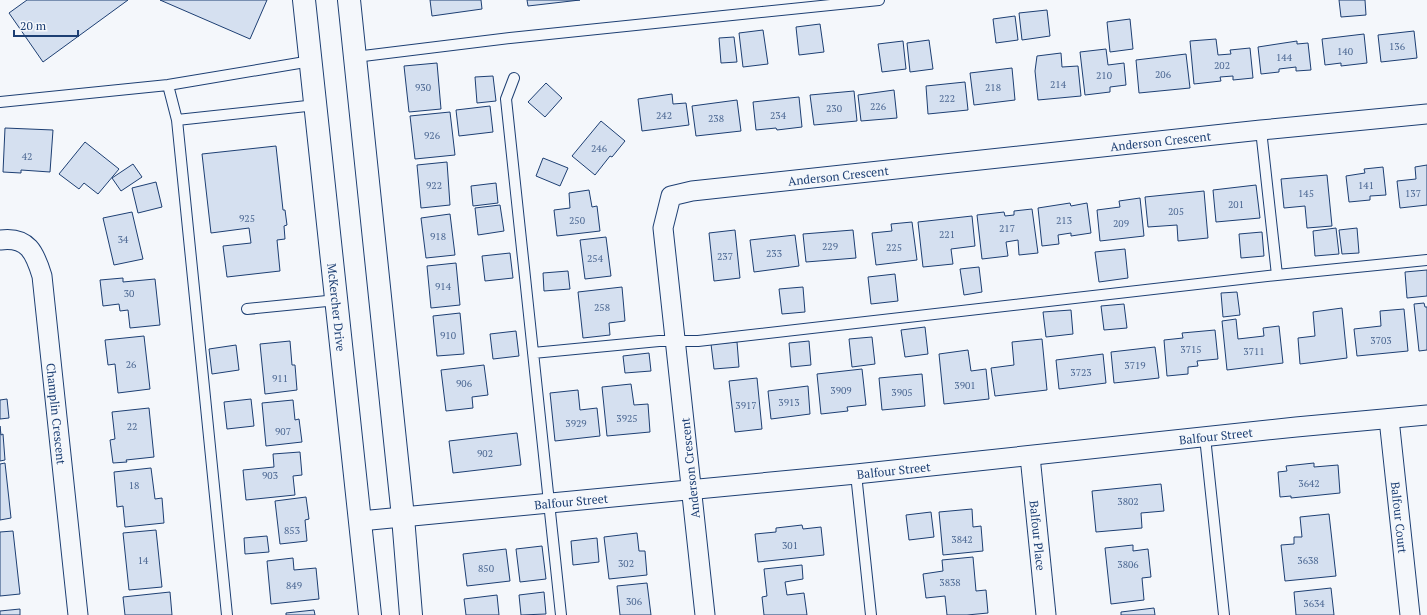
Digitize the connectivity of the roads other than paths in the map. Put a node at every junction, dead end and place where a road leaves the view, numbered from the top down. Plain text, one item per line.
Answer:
1 (304, 0) edge
2 (348, 0) edge
3 (880, 0) edge
4 (355, 58) junction
5 (311, 61) junction
6 (514, 78) dead end
7 (168, 85) junction
8 (0, 102) edge
9 (316, 105) junction
10 (1427, 114) edge
11 (176, 120) junction
12 (1261, 130) junction
13 (0, 240) edge
14 (1427, 260) edge
15 (1277, 275) junction
16 (337, 300) junction
17 (247, 309) dead end
18 (676, 341) junction
19 (533, 353) junction
20 (1427, 415) edge
21 (1389, 419) junction
22 (1205, 437) junction
23 (1030, 456) junction
24 (856, 474) junction
25 (692, 490) junction
26 (549, 504) junction
27 (403, 517) junction
28 (360, 521) junction
29 (78, 615) edge
30 (227, 615) edge
31 (370, 615) edge
32 (412, 615) edge
33 (561, 615) edge
34 (705, 615) edge
35 (871, 615) edge
36 (1046, 615) edge
37 (1224, 615) edge
38 (1410, 615) edge

1 - 5 main road, McKercher Drive
2 - 4 main road
3 - 4 lane
4 - 27 main road
5 - 7 lane
5 - 9 main road, McKercher Drive
6 - 19 lane
7 - 8 lane
7 - 11 lane
9 - 11 lane
9 - 16 main road, McKercher Drive
10 - 12 street, Anderson Crescent
11 - 30 lane
12 - 15 lane
12 - 18 street, Anderson Crescent
13 - 29 street, Champlin Crescent
14 - 15 lane
15 - 18 lane
16 - 17 lane
16 - 28 main road, McKercher Drive
18 - 19 lane
18 - 25 street, Anderson Crescent
19 - 26 lane
20 - 21 street, Balfour Street
21 - 22 street, Balfour Street
21 - 38 street, Balfour Court
22 - 23 street, Balfour Street
22 - 37 lane
23 - 24 street, Balfour Street
23 - 36 street, Balfour Place
24 - 25 street, Balfour Street
24 - 35 lane
25 - 26 street, Balfour Street
25 - 34 street, Anderson Crescent
26 - 27 street, Balfour Street
26 - 33 lane
27 - 28 street, Balfour Street
27 - 32 main road
28 - 31 main road, McKercher Drive

